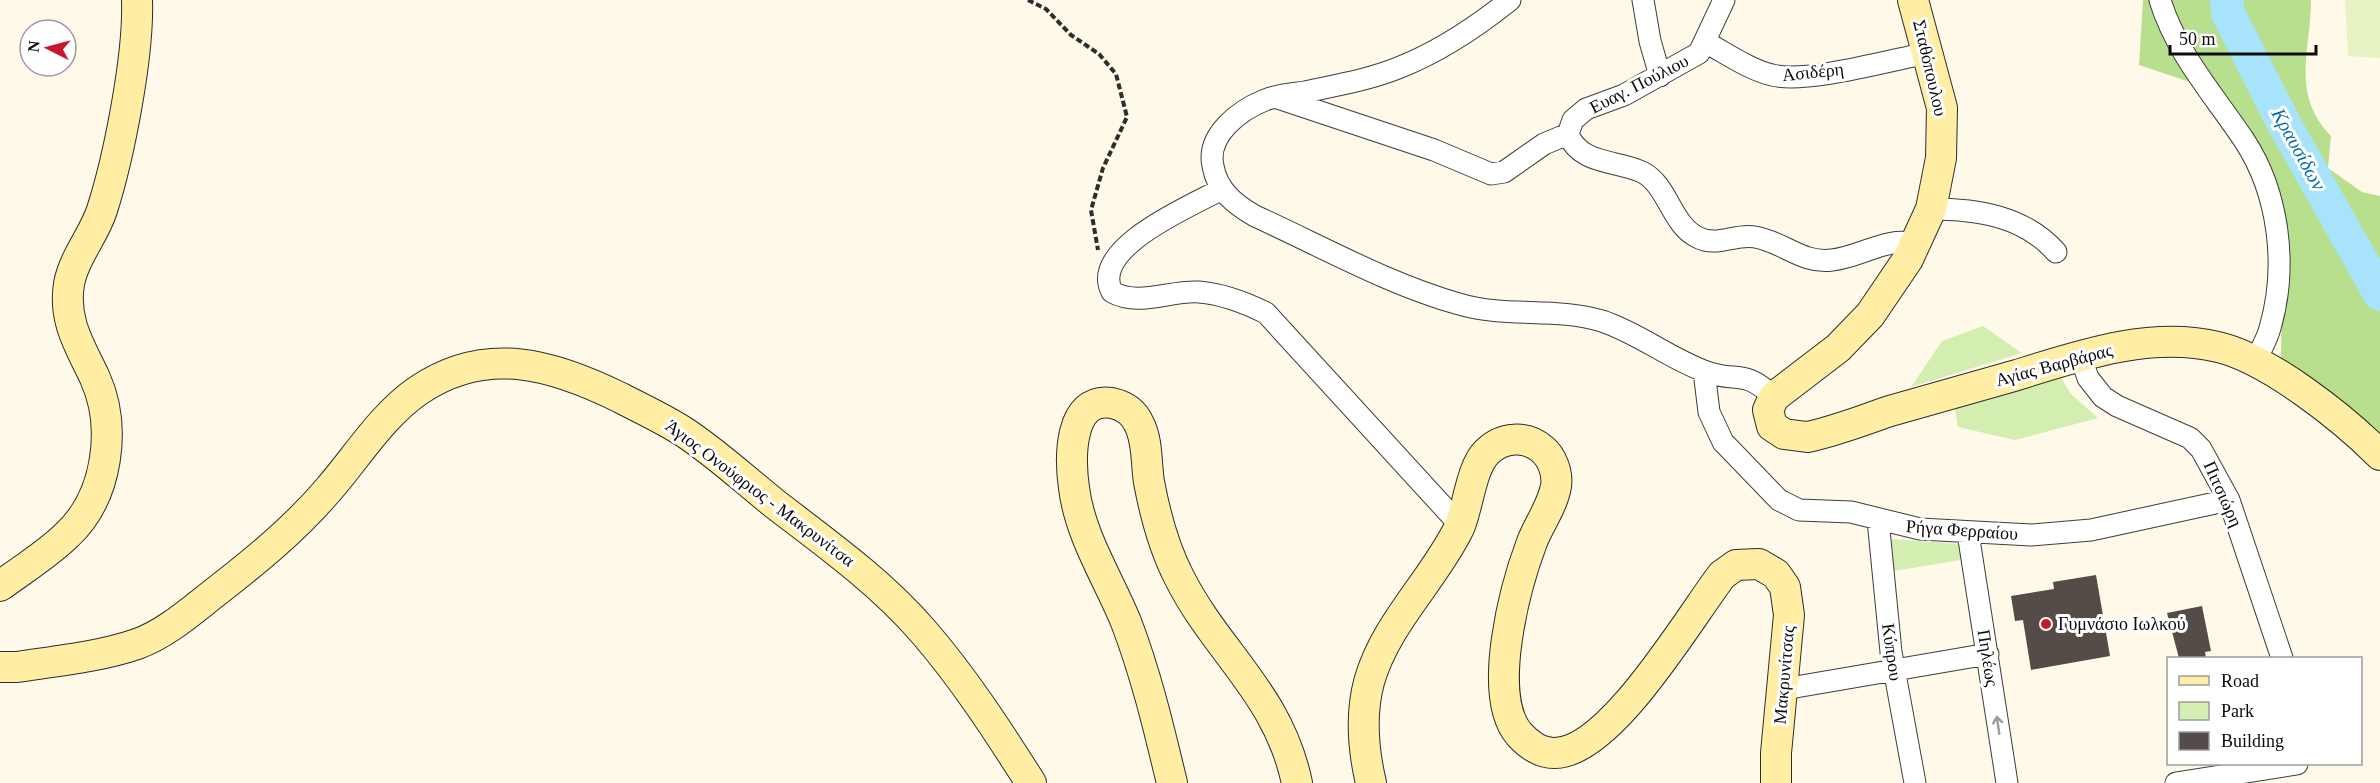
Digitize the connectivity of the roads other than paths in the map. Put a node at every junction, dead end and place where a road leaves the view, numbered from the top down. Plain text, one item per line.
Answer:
1 (137, 0) edge
2 (1510, 0) edge
3 (1643, 0) edge
4 (1724, 0) edge
5 (1913, 0) edge
6 (2160, 0) edge
7 (1706, 42) junction
8 (1928, 53) junction
9 (1660, 76) junction
10 (1276, 97) junction
11 (1568, 134) junction
12 (1222, 189) junction
13 (1931, 209) junction
14 (1916, 244) junction
15 (2056, 252) dead end
16 (2080, 355) junction
17 (2255, 361) junction
18 (1704, 371) junction
19 (1774, 397) junction
20 (2380, 455) edge
21 (2229, 500) junction
22 (1878, 520) junction
23 (1460, 525) junction
24 (1968, 533) junction
25 (0, 586) edge
26 (1988, 654) junction
27 (2282, 657) edge
28 (0, 667) edge
29 (1894, 670) junction
30 (1784, 689) junction
31 (2297, 770) edge
32 (1031, 783) edge
33 (1172, 783) edge
34 (1297, 783) edge
35 (1371, 783) edge
36 (1776, 783) edge
37 (1915, 783) edge
38 (2007, 783) edge
39 (2176, 783) edge

1 - 25 street
2 - 10 street
3 - 9 street
4 - 7 street, Ευαγ. Πούλιου
5 - 8 street, Σταθόπουλου
6 - 17 street
7 - 8 street, Ασιδέρη
7 - 9 street, Ευαγ. Πούλιου
8 - 13 street, Σταθόπουλου
9 - 11 street, Ευαγ. Πούλιου
10 - 11 street
10 - 12 street
11 - 14 street
12 - 18 street
12 - 23 street
13 - 14 street, Σταθόπουλου
13 - 15 street
14 - 19 street, Σταθόπουλου
16 - 17 street, Αγίας Βαρβάρας
16 - 19 street, Αγίας Βαρβάρας
16 - 21 street, Πιτσιώρη
17 - 20 street, Αγίας Βαρβάρας
18 - 19 street
18 - 22 street, Ρήγα Φερραίου
21 - 24 street, Ρήγα Φερραίου
21 - 27 street, Πιτσιώρη
22 - 24 street, Ρήγα Φερραίου
22 - 29 street, Κύπρου
23 - 30 street, Μακρυνίτσας
23 - 35 street
24 - 26 street, Πηλέως
26 - 29 street
38 -> 26 street, Πηλέως
28 - 32 street, Άγιος Ονούφριος - Μακρυνίτσα
29 - 30 street
29 - 37 street, Κύπρου
30 - 36 street, Μακρυνίτσας
31 - 39 street
33 - 34 street

